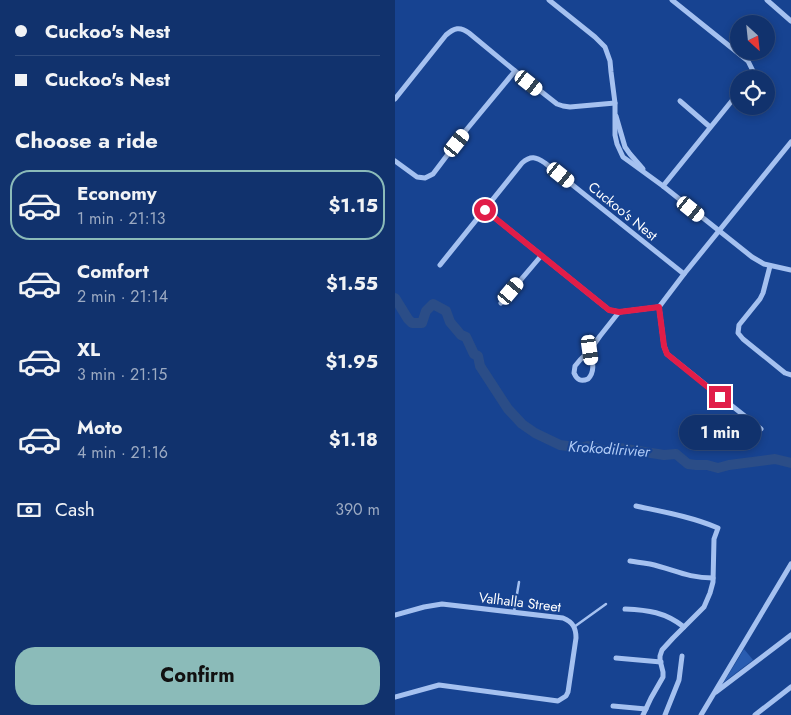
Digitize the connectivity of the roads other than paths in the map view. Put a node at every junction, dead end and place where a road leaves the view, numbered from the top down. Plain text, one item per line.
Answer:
1 (549, 0) edge
2 (672, 0) edge
3 (767, 0) edge
4 (791, 20) edge
5 (753, 70) edge
6 (515, 72) junction
7 (395, 99) edge
8 (680, 101) dead end
9 (615, 103) junction
10 (730, 103) edge
11 (710, 127) junction
12 (791, 142) edge
13 (395, 161) edge
14 (663, 186) junction
15 (485, 210) junction
16 (719, 231) junction
17 (541, 256) junction
18 (440, 266) dead end
19 (770, 266) junction
20 (791, 270) edge
21 (684, 274) junction
22 (501, 303) dead end
23 (659, 307) junction
24 (619, 312) junction
25 (590, 350) junction
26 (791, 375) edge
27 (761, 429) dead end
28 (636, 506) dead end
29 (630, 561) dead end
30 (791, 564) edge
31 (713, 578) junction
32 (519, 582) dead end
33 (606, 604) dead end
34 (625, 609) dead end
35 (514, 612) junction
36 (395, 615) edge
37 (575, 627) junction
38 (684, 627) junction
39 (791, 635) edge
40 (682, 656) dead end
41 (616, 658) dead end
42 (661, 662) junction
43 (791, 687) edge
44 (713, 694) junction
45 (395, 697) edge
46 (613, 706) dead end
47 (647, 709) junction
48 (643, 715) edge
49 (648, 715) edge
50 (665, 715) edge
51 (701, 715) edge
52 (755, 715) edge

1 - 9 street
2 - 5 street
3 - 4 street
6 - 7 street
6 - 9 street
6 - 13 street
8 - 11 street
9 - 14 street
10 - 11 street
11 - 14 street
12 - 16 street
14 - 16 street
15 - 17 street
15 - 18 street, Cuckoo's Nest
15 - 21 street, Cuckoo's Nest
16 - 19 street
16 - 21 street
17 - 22 street
17 - 24 street
19 - 20 street
19 - 26 street
21 - 23 street
23 - 24 street
23 - 27 street
24 - 25 street
25 - 25 street
28 - 31 street
29 - 31 street
30 - 44 street
31 - 38 street
32 - 35 lane
33 - 37 lane
34 - 38 street
35 - 36 street, Valhalla Street
35 - 37 street, Valhalla Street
37 - 45 street, Valhalla Street
38 - 42 street
39 - 44 street
40 - 50 street
41 - 42 street
42 - 47 street
43 - 52 street
44 - 51 street
46 - 47 street
47 - 48 street
47 - 49 street

